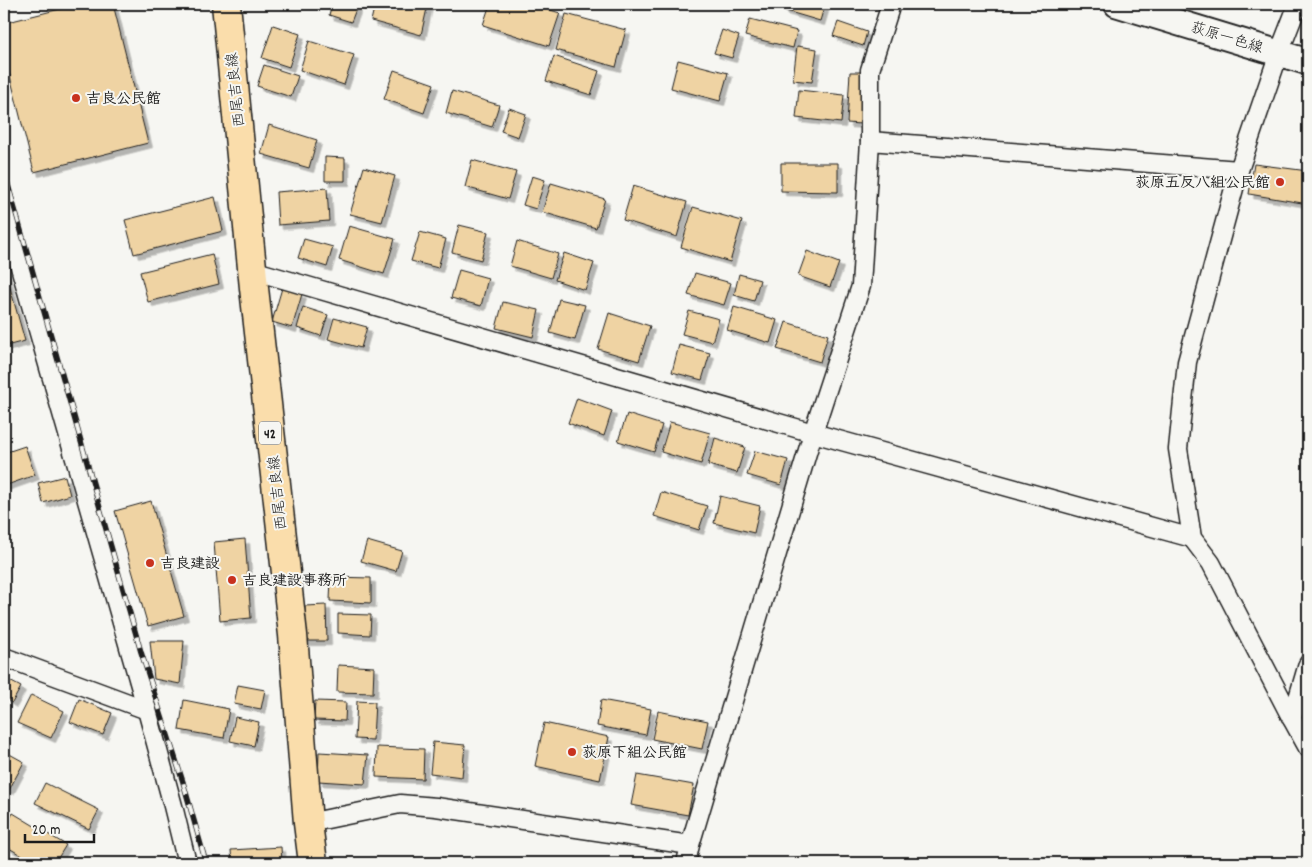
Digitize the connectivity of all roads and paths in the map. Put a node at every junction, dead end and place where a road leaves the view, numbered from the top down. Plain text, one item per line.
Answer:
1 (226, 4) edge
2 (891, 4) edge
3 (1117, 4) edge
4 (1298, 4) edge
5 (1279, 53) junction
6 (1308, 62) edge
7 (870, 141) junction
8 (1239, 170) junction
9 (4, 211) edge
10 (252, 270) junction
11 (813, 433) junction
12 (1192, 538) junction
13 (4, 657) edge
14 (1308, 664) edge
15 (147, 710) junction
16 (1292, 719) junction
17 (1308, 748) edge
18 (308, 823) junction
19 (690, 845) junction
20 (187, 863) edge
21 (313, 863) edge
22 (686, 863) edge

1 - 10 main road, 西尾吉良線 / 42
2 - 7 street
3 - 5 main road, 荻原一色線
4 - 5 street
5 - 6 main road, 荻原一色線
5 - 8 street
7 - 8 street
7 - 11 street
8 - 12 street
9 - 15 street
10 - 11 street
10 - 18 main road, 西尾吉良線 / 42
11 - 12 street
11 - 19 street
12 - 16 street
13 - 15 street
14 - 16 street
15 - 20 street
16 - 17 street
18 - 19 street
18 - 21 main road, 西尾吉良線 / 42
19 - 22 street

